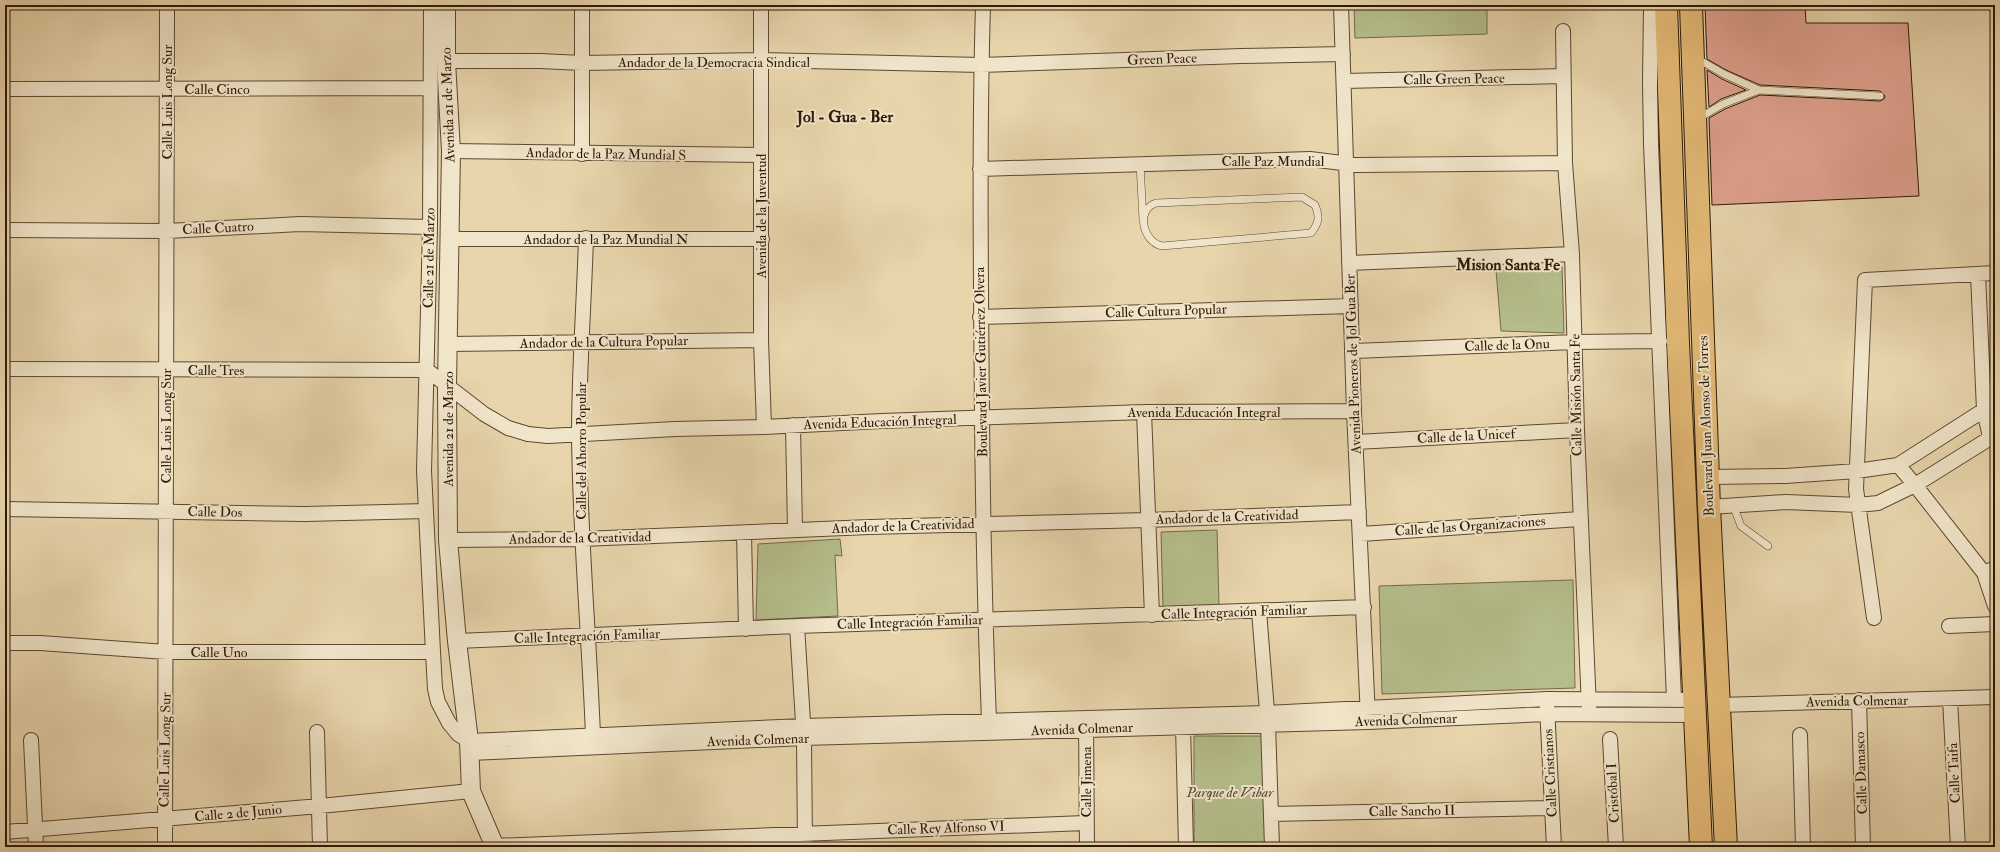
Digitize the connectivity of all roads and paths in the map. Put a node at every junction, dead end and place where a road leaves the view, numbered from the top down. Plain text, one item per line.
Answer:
1 (167, 5) edge
2 (431, 5) edge
3 (446, 5) edge
4 (582, 5) edge
5 (761, 5) edge
6 (983, 5) edge
7 (1341, 5) edge
8 (1651, 5) edge
9 (1666, 5) edge
10 (1691, 5) edge
11 (1563, 31) dead end
12 (1343, 54) junction
13 (1693, 56) junction
14 (761, 60) junction
15 (446, 61) junction
16 (582, 63) junction
17 (981, 65) junction
18 (1564, 76) junction
19 (1344, 82) junction
20 (429, 88) junction
21 (5, 89) edge
22 (167, 89) junction
23 (1759, 90) junction
24 (1880, 96) dead end
25 (1695, 121) junction
26 (450, 151) junction
27 (582, 154) junction
28 (761, 155) junction
29 (1565, 163) junction
30 (1140, 164) junction
31 (1345, 164) junction
32 (980, 169) junction
33 (1143, 221) junction
34 (430, 227) junction
35 (5, 230) edge
36 (167, 231) junction
37 (586, 238) junction
38 (450, 239) junction
39 (762, 239) junction
40 (1572, 254) junction
41 (1349, 263) junction
42 (1995, 273) edge
43 (1978, 274) junction
44 (1351, 306) junction
45 (980, 317) junction
46 (761, 340) junction
47 (1660, 341) junction
48 (1575, 342) junction
49 (582, 343) junction
50 (448, 344) junction
51 (1354, 350) junction
52 (5, 369) edge
53 (166, 370) junction
54 (427, 370) junction
55 (447, 385) junction
56 (1989, 408) edge
57 (1354, 411) junction
58 (1144, 412) junction
59 (982, 418) junction
60 (793, 425) junction
61 (764, 427) junction
62 (1577, 430) junction
63 (579, 434) junction
64 (1993, 436) edge
65 (1356, 442) junction
66 (1898, 465) junction
67 (1857, 471) junction
68 (1709, 477) junction
69 (1915, 485) junction
70 (1858, 505) junction
71 (1733, 506) junction
72 (1709, 507) junction
73 (5, 509) edge
74 (426, 511) junction
75 (166, 512) junction
76 (1359, 512) junction
77 (1580, 519) junction
78 (1148, 520) junction
79 (983, 524) junction
80 (795, 530) junction
81 (744, 533) junction
82 (1361, 534) junction
83 (582, 539) junction
84 (448, 540) junction
85 (1768, 546) dead end
86 (1989, 571) edge
87 (1995, 606) edge
88 (1364, 607) junction
89 (1259, 611) junction
90 (1152, 615) junction
91 (1874, 618) dead end
92 (985, 620) junction
93 (1995, 624) edge
94 (797, 626) junction
95 (1949, 626) dead end
96 (746, 628) junction
97 (589, 636) junction
98 (457, 641) junction
99 (5, 643) edge
100 (166, 652) junction
101 (433, 652) junction
102 (1995, 697) edge
103 (1547, 699) junction
104 (1588, 699) junction
105 (1950, 699) junction
106 (1859, 700) junction
107 (1688, 705) junction
108 (1718, 705) junction
109 (1547, 714) junction
110 (1589, 714) junction
111 (1368, 715) junction
112 (1268, 718) junction
113 (989, 720) junction
114 (1086, 724) junction
115 (1183, 726) junction
116 (317, 732) dead end
117 (804, 732) junction
118 (593, 735) junction
119 (1800, 735) dead end
120 (1610, 739) dead end
121 (31, 740) dead end
122 (469, 747) junction
123 (471, 791) junction
124 (320, 806) junction
125 (1552, 808) junction
126 (1271, 814) junction
127 (164, 819) junction
128 (1085, 823) junction
129 (35, 830) junction
130 (5, 832) edge
131 (804, 833) junction
132 (494, 846) edge
133 (36, 847) edge
134 (165, 847) edge
135 (320, 847) edge
136 (805, 847) edge
137 (1087, 847) edge
138 (1186, 847) edge
139 (1272, 847) edge
140 (1554, 847) edge
141 (1616, 847) edge
142 (1701, 847) edge
143 (1726, 847) edge
144 (1803, 847) edge
145 (1863, 847) edge
146 (1958, 847) edge

1 - 22 street, Calle Luis Long Sur
2 - 20 street, Calle 21 de Marzo
3 - 15 street, Avenida 21 de Marzo
4 - 16 street
5 - 14 street, Avenida de la Juventud
6 - 17 street, Boulevard Javier Gutiérrez Olvera
7 - 12 street, Avenida Pioneros de Jol Gua Ber
8 - 47 street
9 - 107 main road, Boulevard Juan Alonso de Torres
10 - 13 main road, Boulevard Juan Alonso de Torres
11 - 18 street, Calle Misión Santa Fe
12 - 17 street, Green Peace
12 - 19 street, Avenida Pioneros de Jol Gua Ber
13 - 23 lane
13 - 25 main road, Boulevard Juan Alonso de Torres
14 - 16 street, Andador de la Democracia Sindical
14 - 17 street, Andador de la Democracia Sindical
14 - 28 street, Avenida de la Juventud
15 - 16 street, Andador de la Democracia Sindical
15 - 26 street, Avenida 21 de Marzo
16 - 27 street
17 - 32 street, Boulevard Javier Gutiérrez Olvera
18 - 19 street, Calle Green Peace
18 - 29 street, Calle Misión Santa Fe
19 - 31 street, Avenida Pioneros de Jol Gua Ber
20 - 22 street, Calle Cinco
20 - 34 street, Calle 21 de Marzo
21 - 22 street, Calle Cinco
22 - 36 street, Calle Luis Long Sur
23 - 24 lane
23 - 25 lane
25 - 68 main road, Boulevard Juan Alonso de Torres
26 - 27 street, Andador de la Paz Mundial S
26 - 38 street, Avenida 21 de Marzo
27 - 28 street, Andador de la Paz Mundial S
28 - 39 street, Avenida de la Juventud
29 - 31 street, Calle Paz Mundial
29 - 40 street, Calle Misión Santa Fe
30 - 31 street, Calle Paz Mundial
30 - 32 street, Calle Paz Mundial
30 - 33 lane
31 - 41 street, Avenida Pioneros de Jol Gua Ber
32 - 45 street, Boulevard Javier Gutiérrez Olvera
33 - 33 lane
34 - 36 street, Calle Cuatro
34 - 54 street, Calle 21 de Marzo
35 - 36 street, Calle Cuatro
36 - 53 street, Calle Luis Long Sur
37 - 38 street, Andador de la Paz Mundial N
37 - 39 street, Andador de la Paz Mundial N
37 - 49 street, Calle del Ahorro Popular
38 - 50 street, Avenida 21 de Marzo
39 - 46 street, Avenida de la Juventud
40 - 41 street
40 - 48 street, Calle Misión Santa Fe
41 - 44 street, Avenida Pioneros de Jol Gua Ber
42 - 43 street
43 - 56 street
43 - 67 street
44 - 45 street, Calle Cultura Popular
44 - 51 street, Avenida Pioneros de Jol Gua Ber
45 - 59 street, Boulevard Javier Gutiérrez Olvera
46 - 49 street, Andador de la Cultura Popular
46 - 61 street, Avenida de la Juventud
47 - 48 street, Calle de la Onu
47 - 107 street
48 - 51 street, Calle de la Onu
48 - 62 street, Calle Misión Santa Fe
49 - 50 street, Andador de la Cultura Popular
49 - 63 street, Calle del Ahorro Popular
50 - 55 street, Avenida 21 de Marzo
51 - 57 street, Avenida Pioneros de Jol Gua Ber
52 - 53 street, Calle Tres
53 - 54 street, Calle Tres
53 - 75 street, Calle Luis Long Sur
54 - 55 street, Avenida Educación Integral
54 - 74 street, Calle 21 de Marzo
55 - 63 street, Avenida Educación Integral
55 - 84 street, Avenida 21 de Marzo
56 - 64 street
56 - 66 street
57 - 58 street, Avenida Educación Integral
57 - 65 street, Avenida Pioneros de Jol Gua Ber
58 - 59 street, Avenida Educación Integral
58 - 78 street
59 - 60 street, Avenida Educación Integral
59 - 79 street, Boulevard Javier Gutiérrez Olvera
60 - 61 street, Avenida Educación Integral
60 - 80 street
61 - 63 street, Avenida Educación Integral
62 - 65 street, Calle de la Unicef
62 - 77 street, Calle Misión Santa Fe
63 - 83 street, Calle del Ahorro Popular
64 - 69 street
65 - 76 street, Avenida Pioneros de Jol Gua Ber
66 - 67 street
66 - 69 street
67 - 68 street
67 - 70 street
68 - 72 main road, Boulevard Juan Alonso de Torres
69 - 70 street
69 - 86 street
70 - 71 street
70 - 91 street
71 - 72 street
71 - 85 lane
72 - 108 main road, Boulevard Juan Alonso de Torres
73 - 75 street, Calle Dos
74 - 75 street, Calle Dos
74 - 101 street, Calle 21 de Marzo
75 - 100 street, Calle Luis Long Sur
76 - 78 street, Andador de la Creatividad
76 - 82 street, Avenida Pioneros de Jol Gua Ber
77 - 82 street, Calle de las Organizaciones
77 - 104 street, Calle Misión Santa Fe
78 - 79 street, Andador de la Creatividad
78 - 90 street
79 - 80 street, Andador de la Creatividad
79 - 92 street, Boulevard Javier Gutiérrez Olvera
80 - 81 street, Andador de la Creatividad
81 - 83 street, Andador de la Creatividad
81 - 96 street
82 - 88 street, Avenida Pioneros de Jol Gua Ber
83 - 84 street, Andador de la Creatividad
83 - 97 street, Calle del Ahorro Popular
84 - 98 street, Avenida 21 de Marzo
86 - 87 street
88 - 89 street, Calle Integración Familiar
88 - 111 street, Avenida Pioneros de Jol Gua Ber
89 - 90 street, Calle Integración Familiar
89 - 112 street
90 - 92 street, Calle Integración Familiar
92 - 94 street, Calle Integración Familiar
92 - 113 street, Boulevard Javier Gutiérrez Olvera
93 - 95 street
94 - 96 street, Calle Integración Familiar
94 - 117 street
96 - 97 street, Calle Integración Familiar
97 - 98 street, Calle Integración Familiar
97 - 118 street, Calle del Ahorro Popular
98 - 122 street, Avenida 21 de Marzo
99 - 100 street, Calle Uno
100 - 101 street, Calle Uno
100 - 127 street, Calle Luis Long Sur
101 - 122 street, Calle 21 de Marzo
102 - 105 street, Avenida Colmenar
103 - 104 street, Avenida Colmenar
103 - 109 street, Calle Cristianos
103 - 111 street, Avenida Colmenar
104 - 107 street, Avenida Colmenar
104 - 110 street, Calle Misión Santa Fe
105 - 106 street, Avenida Colmenar
105 - 146 street, Calle Taifa
106 - 108 street, Avenida Colmenar
106 - 145 street, Calle Damasco
107 - 110 street, Avenida Colmenar
107 - 142 main road, Boulevard Juan Alonso de Torres
108 - 143 main road, Boulevard Juan Alonso de Torres
109 - 110 street, Avenida Colmenar
109 - 111 street, Avenida Colmenar
109 - 125 street, Calle Cristianos
111 - 112 street, Avenida Colmenar
112 - 114 street, Avenida Colmenar
112 - 115 street, Avenida Colmenar
112 - 126 street
113 - 114 street, Avenida Colmenar
113 - 117 street, Avenida Colmenar
114 - 115 street, Avenida Colmenar
114 - 117 street, Avenida Colmenar
114 - 128 street, Calle Jimena
115 - 138 street
116 - 124 street
117 - 118 street, Avenida Colmenar
117 - 122 street, Avenida Colmenar
117 - 131 street
118 - 122 street, Avenida Colmenar
119 - 144 street
120 - 141 street, Cristóbal I
121 - 129 street
122 - 123 street, Avenida 21 de Marzo
123 - 124 street, Calle 2 de Junio
123 - 132 street, Avenida 21 de Marzo
124 - 127 street, Calle 2 de Junio
124 - 135 street
125 - 126 street, Calle Sancho II
125 - 140 street, Calle Cristianos
126 - 139 street
127 - 129 street, Calle 2 de Junio
127 - 134 street, Calle Luis Long Sur
128 - 131 street, Calle Rey Alfonso VI
128 - 137 street, Calle Jimena
129 - 130 street, Calle 2 de Junio
129 - 133 street
131 - 132 street, Calle Rey Alfonso VI
131 - 136 street

